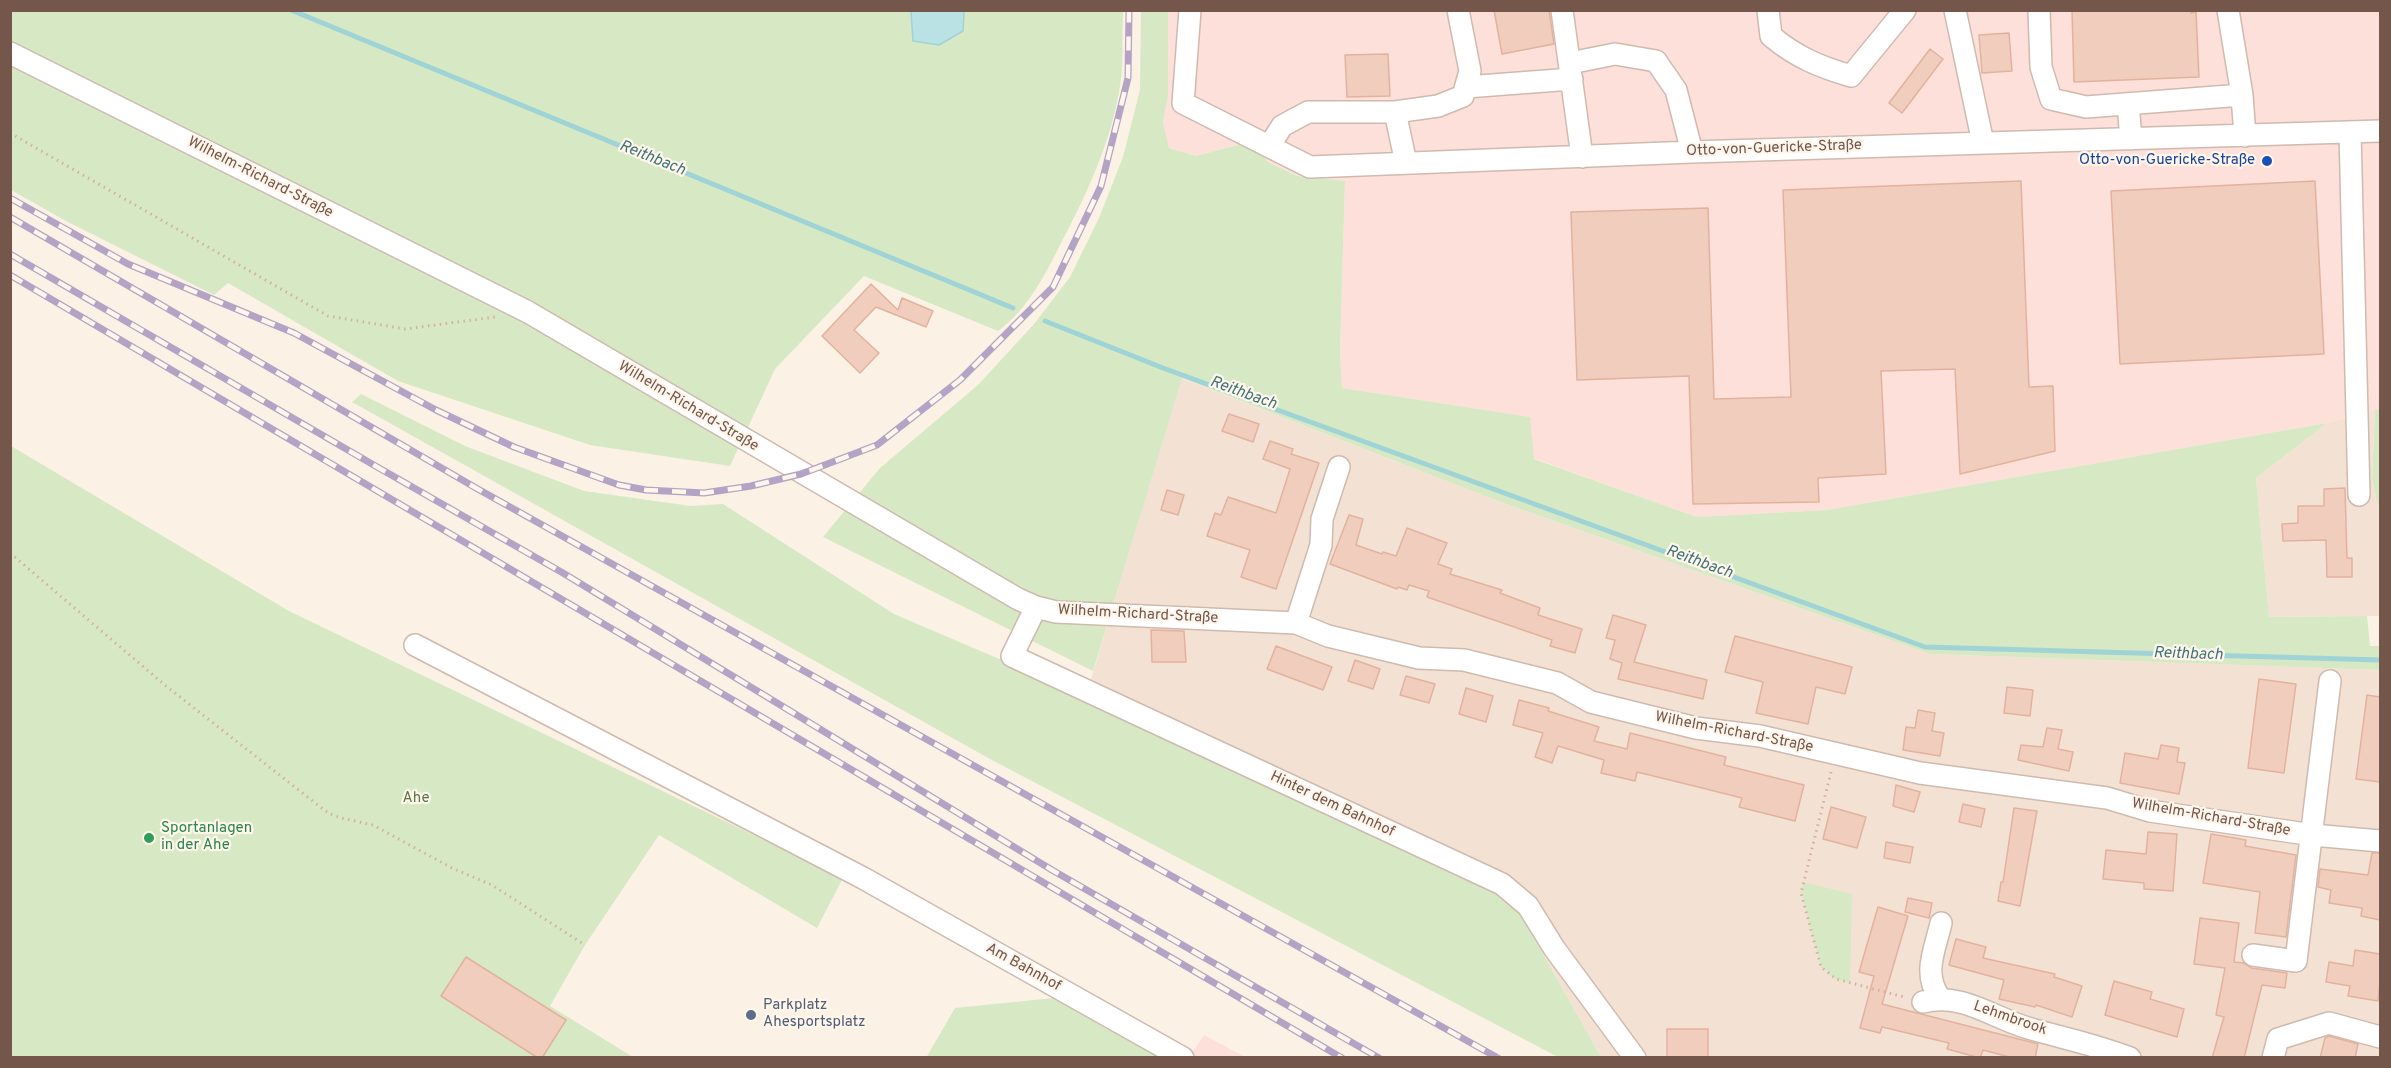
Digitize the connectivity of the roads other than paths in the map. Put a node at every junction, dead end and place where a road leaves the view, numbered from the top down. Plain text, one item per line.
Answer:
1 (1190, 10) edge
2 (1458, 10) edge
3 (1562, 10) edge
4 (1768, 10) edge
5 (1905, 10) edge
6 (1955, 10) edge
7 (2039, 10) edge
8 (2228, 10) edge
9 (10, 53) edge
10 (1571, 71) junction
11 (1466, 87) junction
12 (2242, 95) junction
13 (2128, 104) junction
14 (1395, 112) junction
15 (2380, 131) edge
16 (2350, 132) junction
17 (2245, 136) junction
18 (2132, 139) junction
19 (1983, 143) junction
20 (1270, 145) junction
21 (1692, 152) junction
22 (1582, 157) junction
23 (1406, 163) junction
24 (1339, 467) dead end
25 (2360, 495) dead end
26 (1036, 607) junction
27 (1296, 623) junction
28 (416, 645) dead end
29 (2330, 681) dead end
30 (2313, 835) junction
31 (2380, 841) edge
32 (1941, 923) dead end
33 (2253, 955) dead end
34 (2380, 1037) edge
35 (1183, 1058) edge
36 (1635, 1058) edge
37 (2130, 1058) edge
38 (2273, 1058) edge

1 - 20 street, Otto-von-Guericke-Straße
2 - 11 street
3 - 10 street
4 - 5 street
6 - 19 street
7 - 13 street
8 - 12 street
9 - 26 street, Wilhelm-Richard-Straße
10 - 11 street
10 - 21 street
10 - 22 street
11 - 14 street
12 - 13 street
12 - 17 street
13 - 18 street
14 - 20 street
14 - 23 street
15 - 16 street, Otto-von-Guericke-Straße
16 - 17 street, Otto-von-Guericke-Straße
16 - 25 street
17 - 18 street, Otto-von-Guericke-Straße
18 - 19 street, Otto-von-Guericke-Straße
19 - 21 street, Otto-von-Guericke-Straße
20 - 23 street, Otto-von-Guericke-Straße
21 - 22 street, Otto-von-Guericke-Straße
22 - 23 street, Otto-von-Guericke-Straße
24 - 27 street
26 - 27 street, Wilhelm-Richard-Straße
26 - 36 street, Hinter dem Bahnhof
27 - 30 street, Wilhelm-Richard-Straße
28 - 35 street, Am Bahnhof
29 - 30 street
30 - 31 street, Wilhelm-Richard-Straße
30 - 33 street
32 - 37 street, Lehmbrook
34 - 38 street

